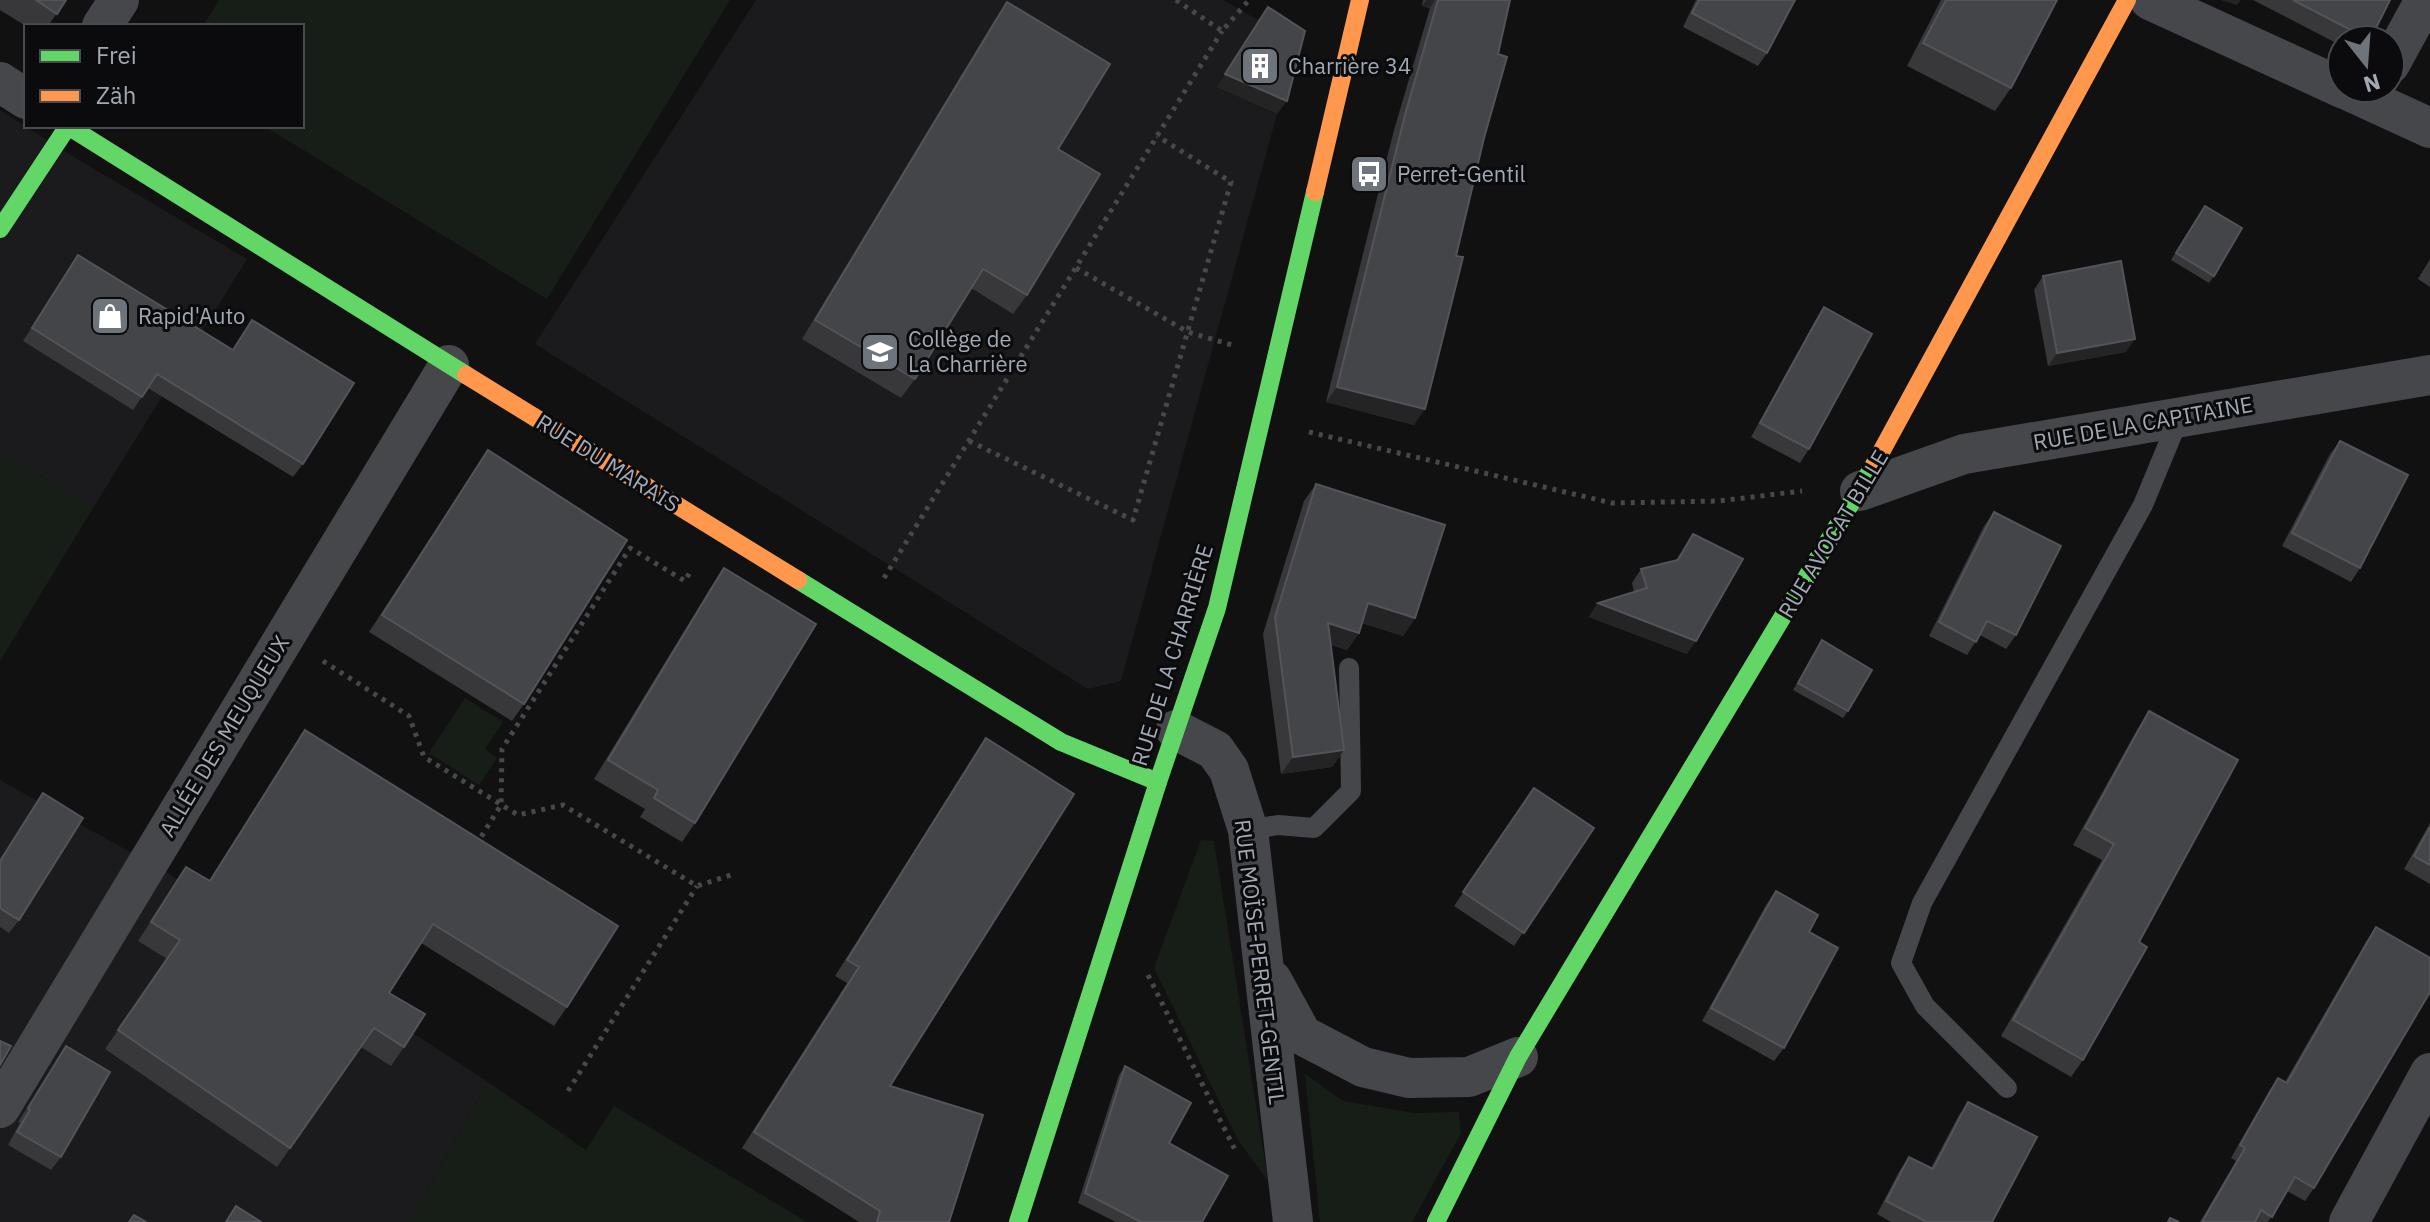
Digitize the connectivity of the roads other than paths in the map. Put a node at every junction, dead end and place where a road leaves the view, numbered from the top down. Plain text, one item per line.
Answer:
1 (119, 0) edge
2 (1360, 0) edge
3 (2127, 0) edge
4 (2150, 0) edge
5 (2425, 0) edge
6 (103, 24) edge
7 (2406, 35) edge
8 (2326, 77) edge
9 (0, 82) edge
10 (24, 98) edge
11 (2383, 104) edge
12 (67, 128) edge
13 (71, 128) edge
14 (2430, 128) edge
15 (0, 229) edge
16 (449, 365) junction
17 (2430, 375) edge
18 (2179, 418) junction
19 (1860, 491) junction
20 (1349, 668) dead end
21 (1176, 730) junction
22 (1158, 782) junction
23 (1248, 830) junction
24 (1262, 963) junction
25 (1518, 1057) junction
26 (2430, 1073) edge
27 (2007, 1088) dead end
28 (0, 1108) edge
29 (1018, 1222) edge
30 (1293, 1222) edge
31 (1436, 1222) edge
32 (2349, 1222) edge

1 - 6 street
2 - 21 street, RUE DE LA CHARRIÈRE
3 - 19 street, RUE AVOCAT BILLE
4 - 8 street
5 - 7 street
9 - 10 street
11 - 14 street
12 - 15 street
13 - 16 street, RUE DU MARAIS
16 - 22 street, RUE DU MARAIS
16 - 28 street, ALLÉE DES MEUQUEUX
17 - 18 street, RUE DE LA CAPITAINE
18 - 19 street, RUE DE LA CAPITAINE
18 - 27 lane
19 - 25 street, RUE AVOCAT BILLE
20 - 23 lane
21 - 22 street, RUE DE LA CHARRIÈRE
21 - 23 street, RUE MOÏSE-PERRET-GENTIL
22 - 29 street, RUE DE LA CHARRIÈRE
23 - 24 street, RUE MOÏSE-PERRET-GENTIL
24 - 25 street
24 - 30 street, RUE MOÏSE-PERRET-GENTIL
25 - 31 street, RUE AVOCAT BILLE
26 - 32 street

